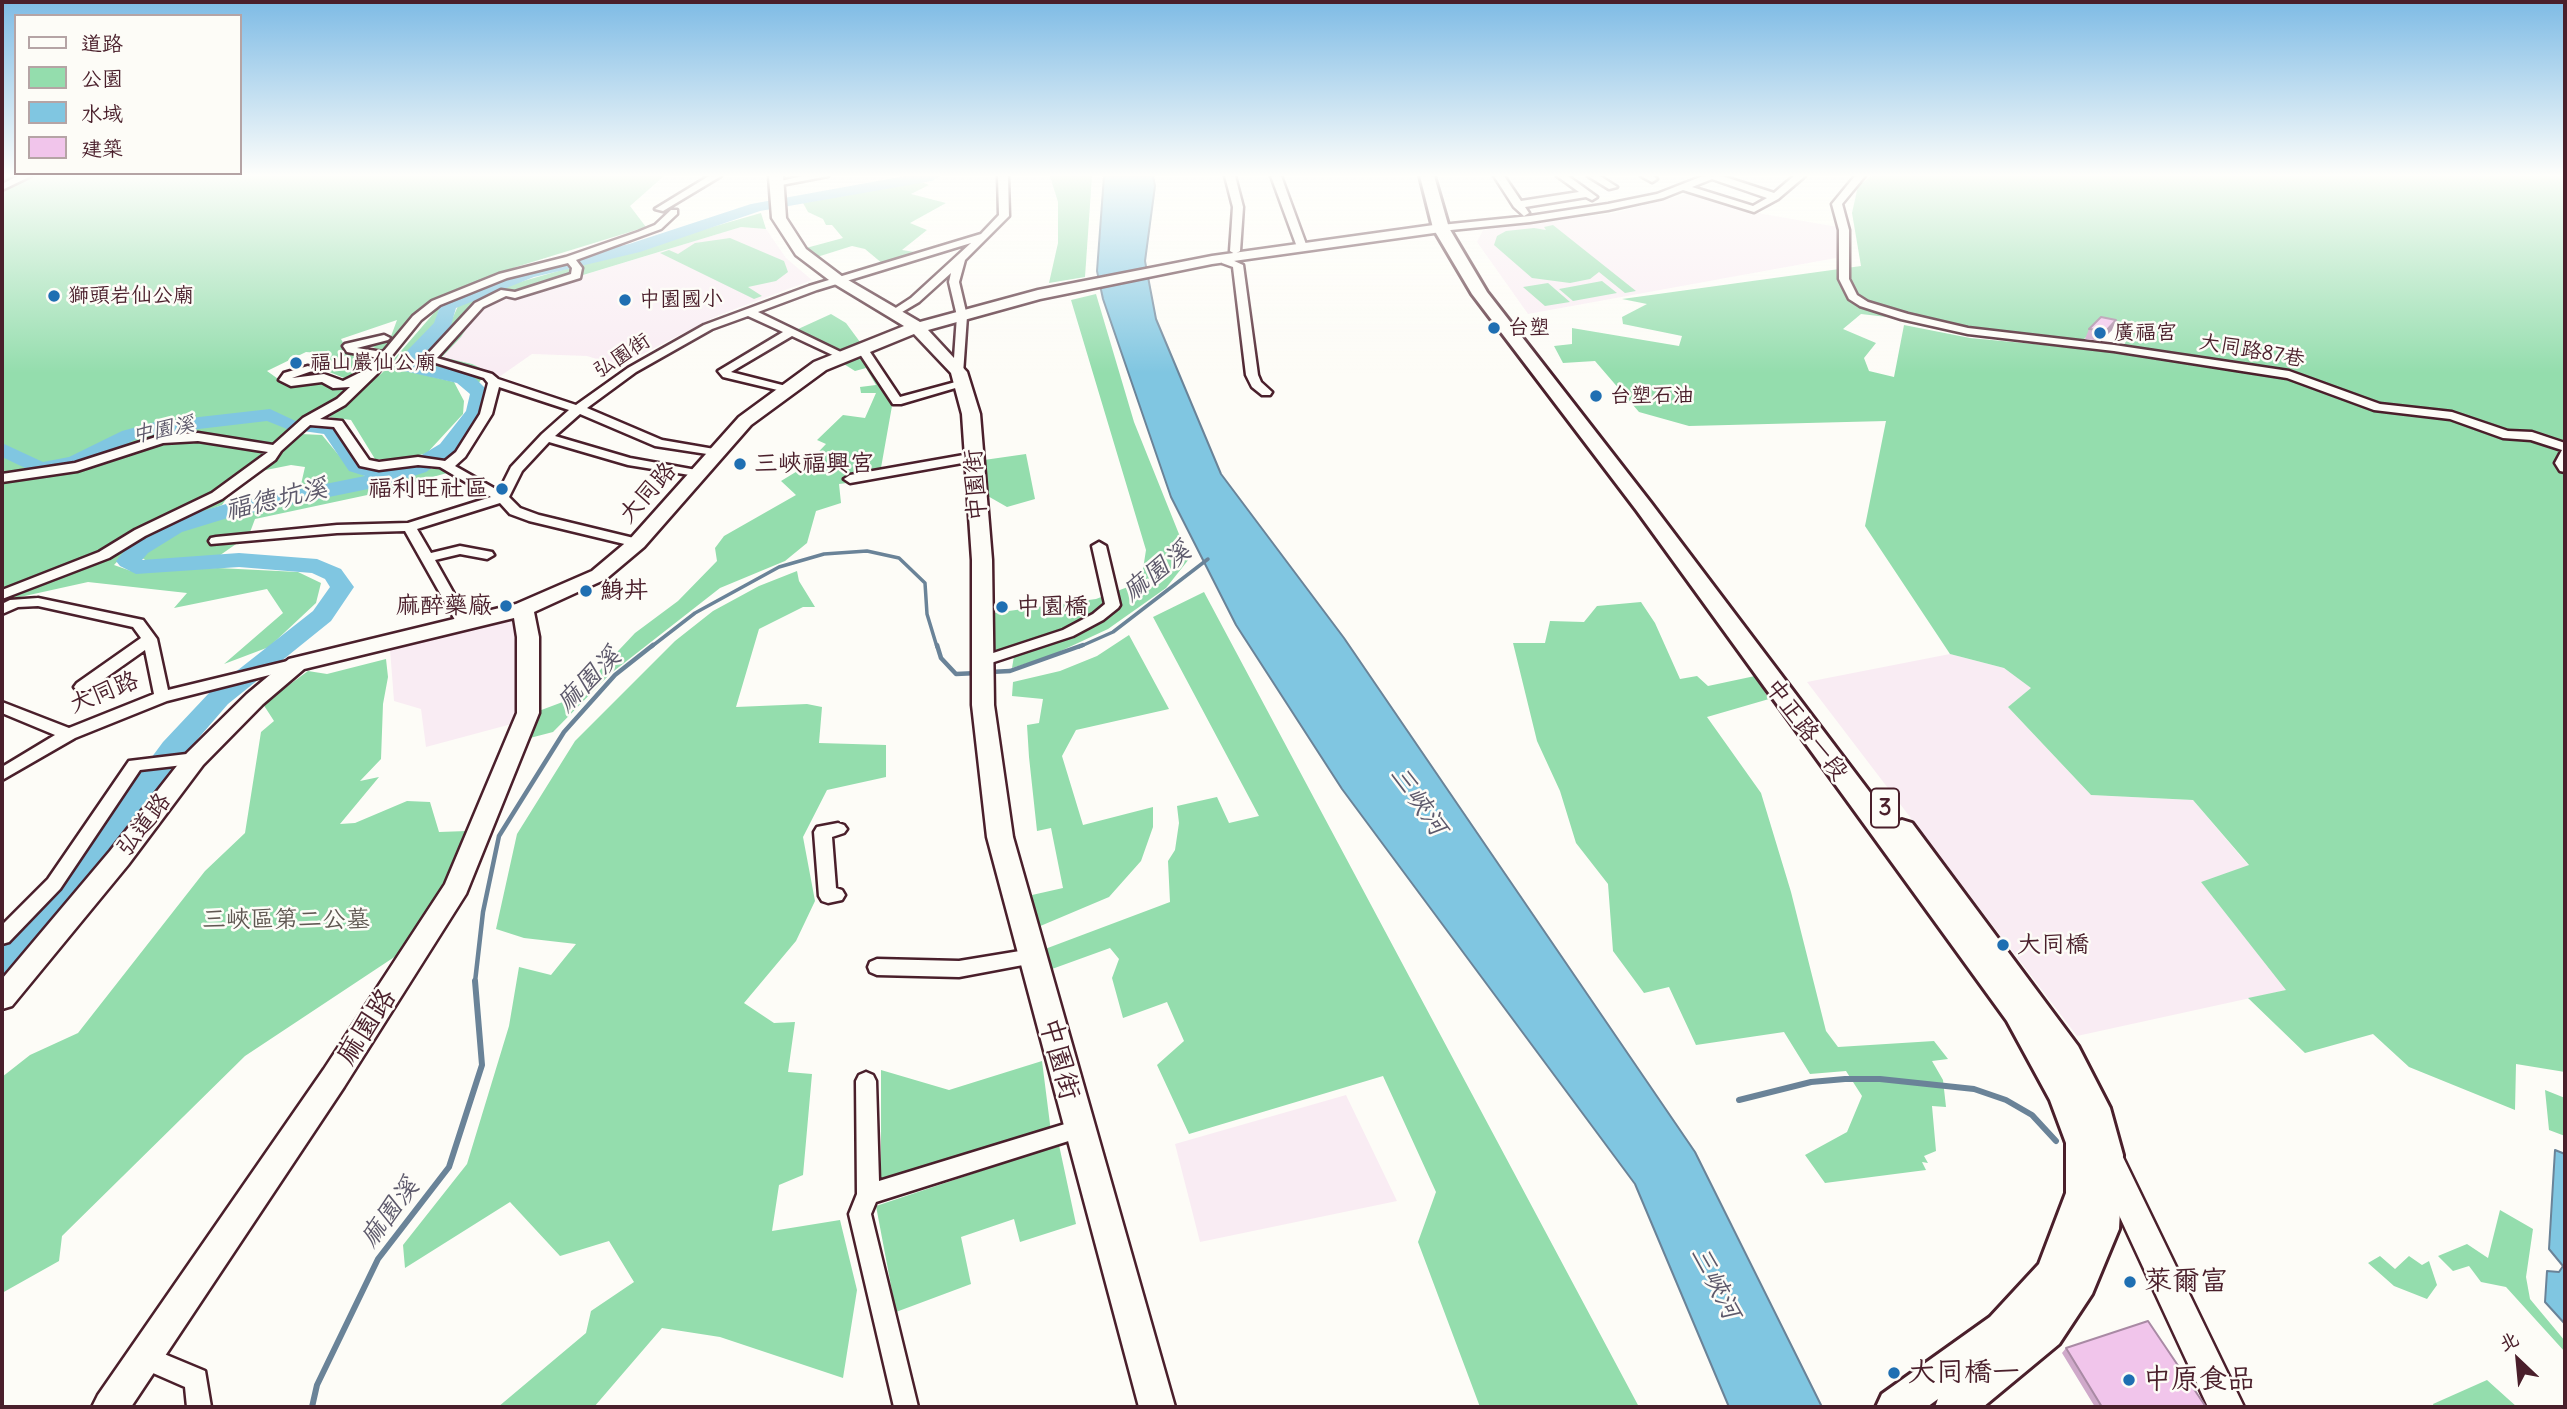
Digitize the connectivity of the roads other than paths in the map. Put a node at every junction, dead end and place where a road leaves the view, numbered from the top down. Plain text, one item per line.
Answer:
1 (623, 242) edge
2 (793, 242) edge
3 (966, 242) edge
4 (979, 242) edge
5 (1236, 242) edge
6 (1300, 242) edge
7 (1340, 242) edge
8 (1457, 242) edge
9 (1844, 242) edge
10 (1302, 247) junction
11 (1235, 251) dead end
12 (960, 259) junction
13 (1219, 261) junction
14 (574, 262) junction
15 (838, 280) junction
16 (746, 312) junction
17 (893, 313) junction
18 (962, 316) junction
19 (917, 327) junction
20 (791, 332) junction
21 (384, 338) dead end
22 (862, 348) junction
23 (386, 356) junction
24 (843, 356) junction
25 (308, 369) dead end
26 (961, 378) junction
27 (494, 382) junction
28 (786, 390) junction
29 (1266, 392) dead end
30 (578, 410) junction
31 (307, 421) junction
32 (546, 437) junction
33 (2565, 447) edge
34 (276, 449) junction
35 (716, 453) junction
36 (2565, 453) edge
37 (975, 457) junction
38 (445, 465) junction
39 (2565, 468) edge
40 (697, 474) junction
41 (2, 478) edge
42 (850, 479) dead end
43 (502, 498) junction
44 (410, 527) junction
45 (216, 541) dead end
46 (637, 543) junction
47 (1099, 546) dead end
48 (487, 555) dead end
49 (426, 558) junction
50 (2, 596) edge
51 (523, 609) junction
52 (2, 610) edge
53 (464, 624) junction
54 (149, 639) junction
55 (983, 661) junction
56 (297, 664) junction
57 (82, 687) dead end
58 (162, 697) junction
59 (2, 707) edge
60 (69, 734) junction
61 (187, 760) junction
62 (2, 774) edge
63 (838, 829) dead end
64 (836, 895) dead end
65 (2, 937) edge
66 (1032, 957) junction
67 (877, 967) dead end
68 (2, 998) edge
69 (866, 1081) dead end
70 (1078, 1129) junction
71 (2094, 1149) junction
72 (868, 1194) junction
73 (145, 1358) junction
74 (110, 1407) edge
75 (199, 1407) edge
76 (906, 1407) edge
77 (1157, 1407) edge
78 (1895, 1407) edge
79 (1954, 1407) edge
80 (2226, 1407) edge

1 - 14 street
2 - 15 street
3 - 15 street, 弘園街
4 - 12 street
5 - 11 street
6 - 10 street
7 - 10 street
8 - 71 main road, 中正路一段 / 3
9 - 33 street, 大同路87巷
10 - 13 street
12 - 17 street
12 - 18 street
13 - 18 street, 大同路
13 - 29 street
14 - 23 street
14 - 27 street
15 - 16 street, 弘園街
15 - 17 street
16 - 20 street
16 - 30 street, 弘園街
17 - 19 street
18 - 19 street, 大同路
18 - 26 street
19 - 22 street, 大同路
19 - 26 street, 中園街
20 - 24 street
20 - 28 street
21 - 23 street
22 - 24 street, 大同路
22 - 26 street
23 - 25 street
23 - 31 street
24 - 28 street, 大同路
26 - 37 street, 中園街
27 - 30 street
27 - 38 street
28 - 35 street, 大同路
30 - 32 street, 弘園街
30 - 35 street
31 - 34 street
31 - 38 street
32 - 40 street
32 - 43 street, 弘園街
34 - 41 street
34 - 50 street
35 - 40 street, 大同路
36 - 39 street
37 - 42 street
37 - 55 street, 中園街
38 - 43 street
40 - 46 street, 大同路
43 - 44 street
43 - 46 street
44 - 45 street
44 - 49 street
46 - 51 street, 大同路
47 - 55 street
48 - 49 street
49 - 53 street
51 - 53 street, 大同路
51 - 73 street, 麻園路
52 - 54 street
53 - 56 street, 大同路
54 - 57 street
54 - 58 street
55 - 66 street, 中園街
56 - 58 street, 大同路
56 - 61 street, 弘道路
58 - 60 street, 大同路
59 - 60 street
60 - 62 street, 大同路
61 - 65 street
61 - 68 street, 弘道路
63 - 64 street
66 - 67 street
66 - 70 street, 中園街
69 - 72 street
70 - 72 street
70 - 77 street, 中園街
71 - 78 main road, 中正路一段 / 3
71 - 79 main road, 中正路一段 / 3
71 - 80 street
72 - 76 street
73 - 74 street, 麻園路
73 - 75 street

